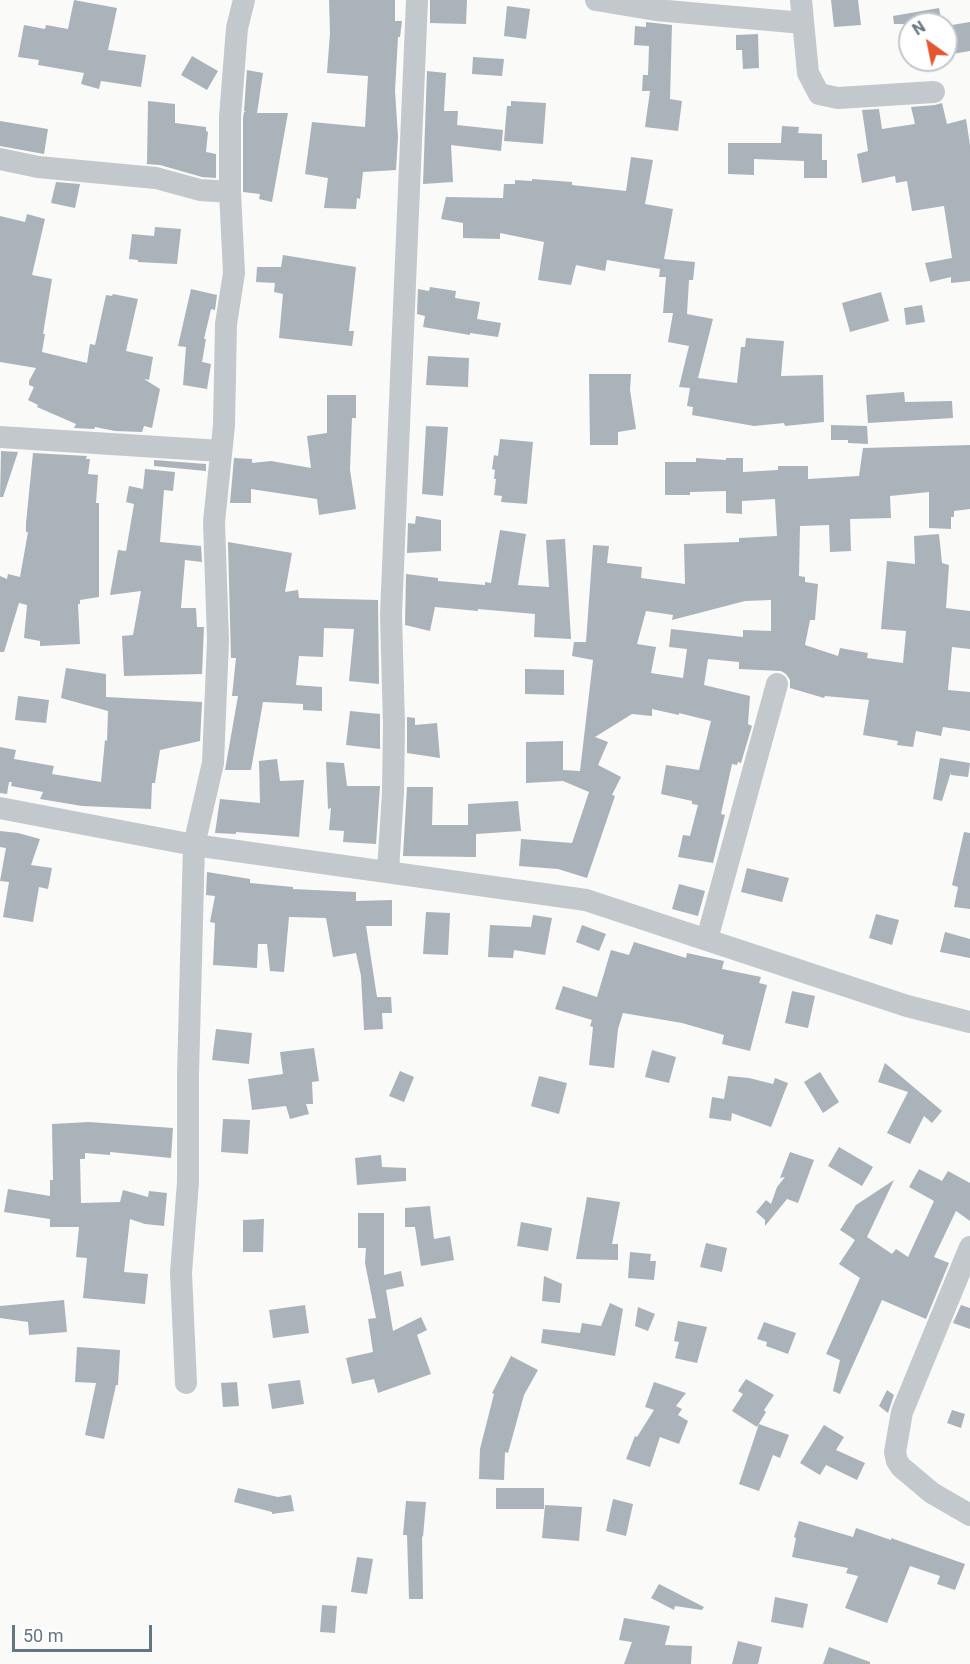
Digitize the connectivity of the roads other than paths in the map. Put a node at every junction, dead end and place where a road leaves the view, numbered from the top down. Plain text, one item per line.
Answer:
1 (244, 0) edge
2 (417, 0) edge
3 (596, 0) edge
4 (801, 0) edge
5 (803, 24) junction
6 (934, 92) dead end
7 (0, 159) edge
8 (230, 192) junction
9 (0, 437) edge
10 (221, 451) junction
11 (777, 684) dead end
12 (0, 808) edge
13 (194, 845) junction
14 (388, 871) junction
15 (707, 939) junction
16 (970, 1022) edge
17 (970, 1247) edge
18 (186, 1383) dead end
19 (970, 1515) edge

1 - 8 street
2 - 14 street
3 - 5 street
4 - 5 street
5 - 6 street
7 - 8 street
8 - 10 street
9 - 10 street
10 - 13 street
11 - 15 street
12 - 13 street
13 - 14 street
13 - 18 street
14 - 15 street
15 - 16 street
17 - 19 street

